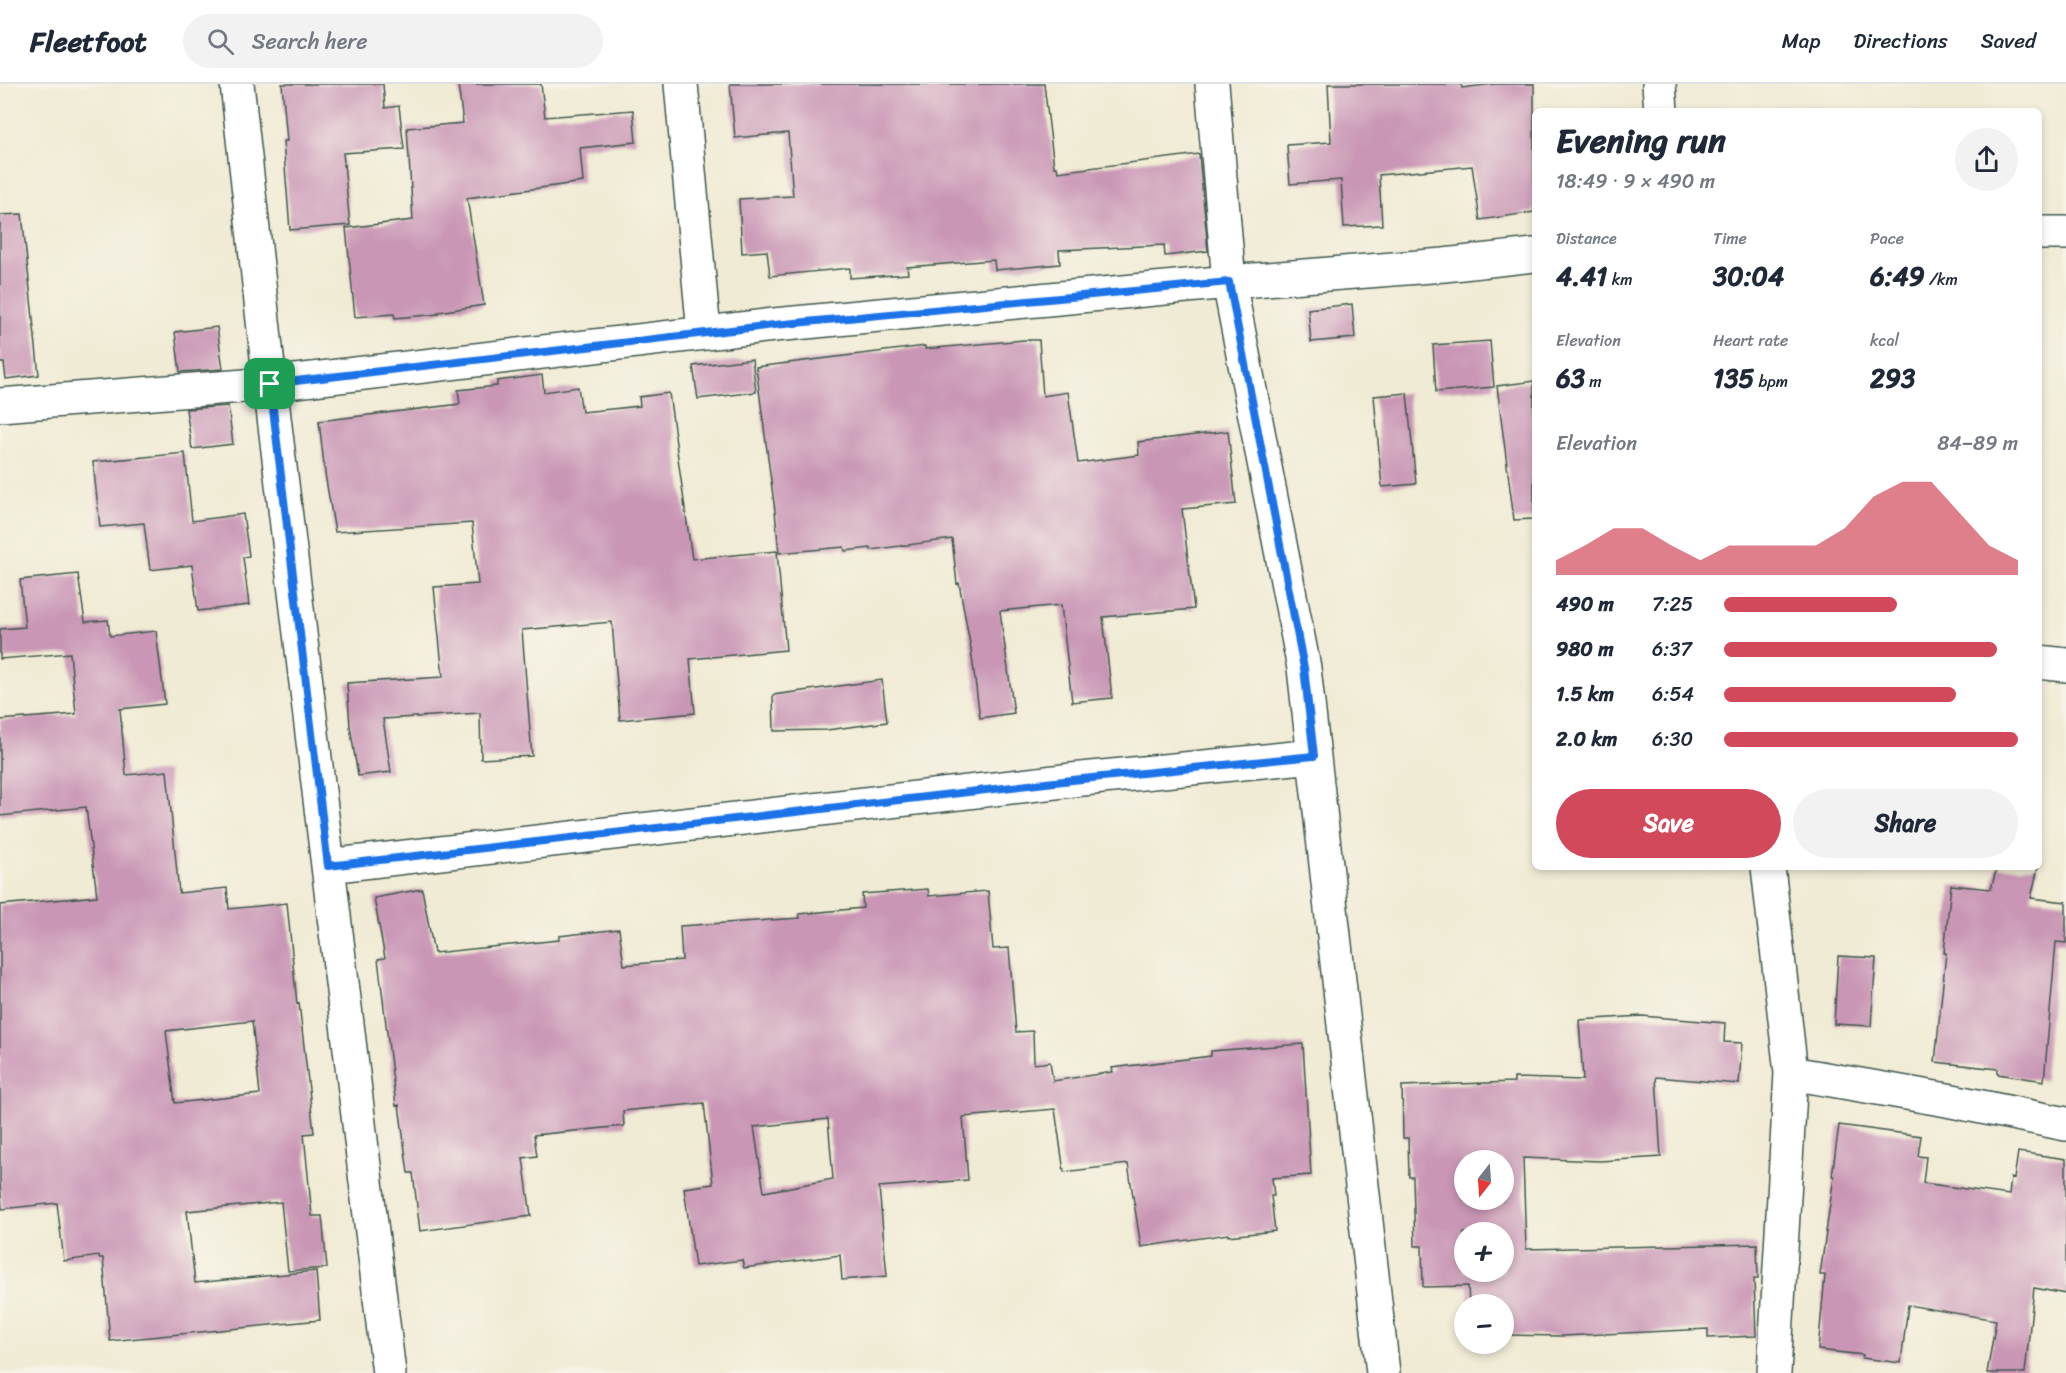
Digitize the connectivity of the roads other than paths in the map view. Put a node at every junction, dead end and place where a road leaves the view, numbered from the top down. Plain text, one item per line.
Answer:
1 (237, 84) edge
2 (681, 84) edge
3 (1212, 84) edge
4 (1659, 84) edge
5 (1661, 108) edge
6 (2042, 233) edge
7 (2066, 233) edge
8 (1532, 255) edge
9 (1229, 282) junction
10 (704, 333) junction
11 (270, 384) junction
12 (0, 405) edge
13 (2042, 662) edge
14 (2066, 665) edge
15 (1314, 756) junction
16 (328, 866) junction
17 (1768, 870) edge
18 (1791, 1073) junction
19 (2066, 1124) edge
20 (389, 1373) edge
21 (1383, 1373) edge
22 (1774, 1373) edge

1 - 11 street
2 - 10 street
3 - 9 street
4 - 5 street
6 - 7 street
8 - 9 street
9 - 10 street
9 - 15 street
10 - 11 street
11 - 12 street
11 - 16 street
13 - 14 street
15 - 16 street
15 - 21 street
16 - 20 street
17 - 18 street
18 - 19 street
18 - 22 street

